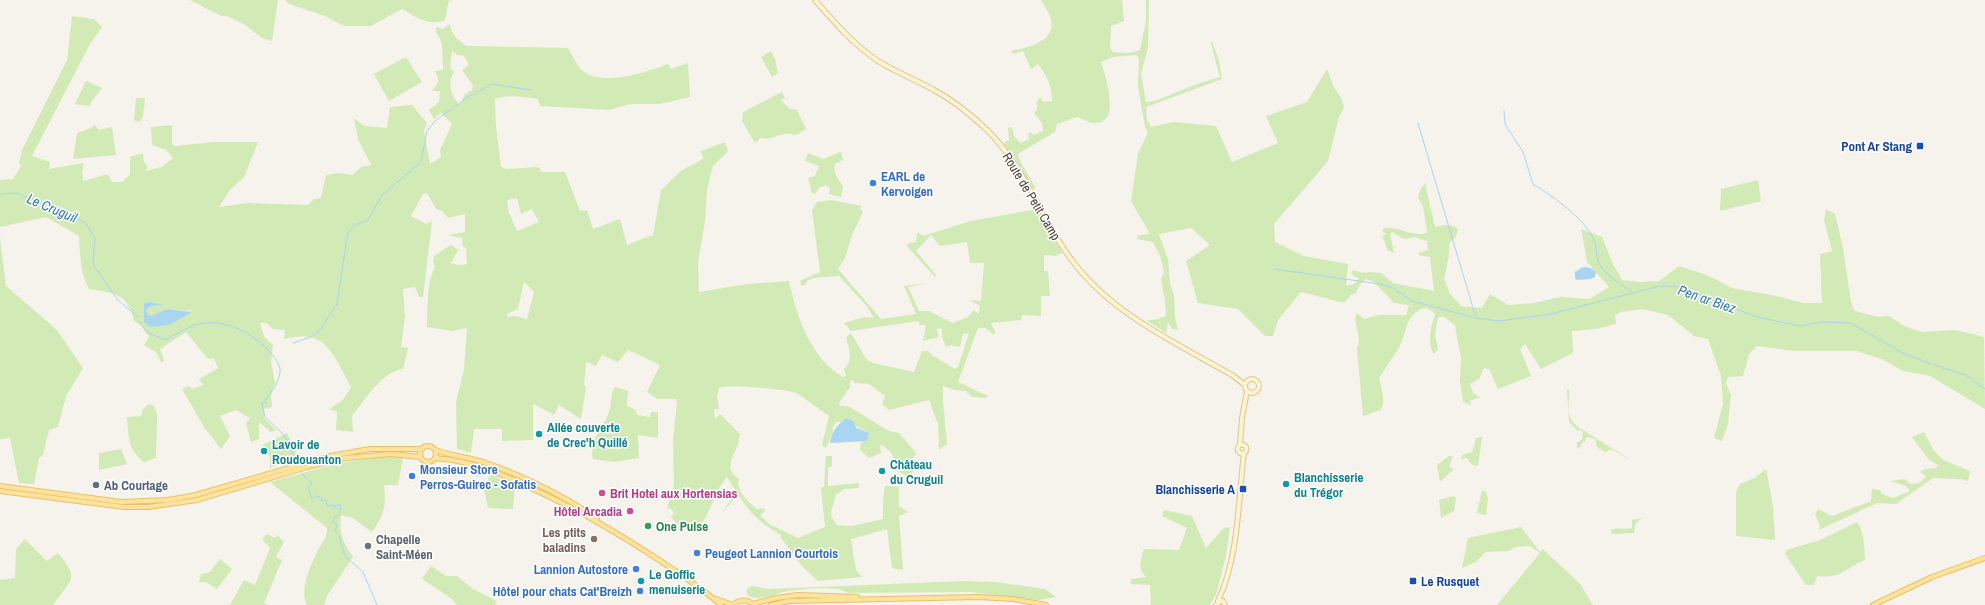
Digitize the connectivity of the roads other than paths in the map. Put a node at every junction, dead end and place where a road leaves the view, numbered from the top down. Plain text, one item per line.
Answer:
1 (815, 0) edge
2 (1232, 375) junction
3 (1249, 380) junction
4 (1245, 385) junction
5 (1250, 392) junction
6 (1242, 445) junction
7 (422, 449) junction
8 (435, 450) junction
9 (1242, 453) junction
10 (421, 457) junction
11 (435, 458) junction
12 (0, 486) edge
13 (0, 491) edge
14 (617, 532) junction
15 (1985, 558) edge
16 (712, 598) junction
17 (880, 598) junction
18 (1221, 603) edge
19 (721, 605) edge
20 (733, 605) edge
21 (753, 605) edge
22 (771, 605) edge
23 (1046, 605) edge
24 (1873, 605) edge

1 - 2 main road, Route de Petit Camp
2 - 3 main road, Route de Petit Camp
2 - 4 main road, Route de Petit Camp
3 - 4 main road
3 - 5 main road
4 - 5 main road
5 - 6 main road
6 - 9 main road
6 - 9 main road
7 - 8 main road
7 - 10 main road
7 - 12 main road
8 - 11 main road
8 - 14 main road
9 - 18 main road
10 - 11 main road
10 - 13 main road
11 - 14 main road
14 - 16 main road
15 - 24 main road
16 - 19 main road
16 - 20 main road
17 - 21 main road
17 - 22 main road
17 - 23 main road
20 - 21 main road

